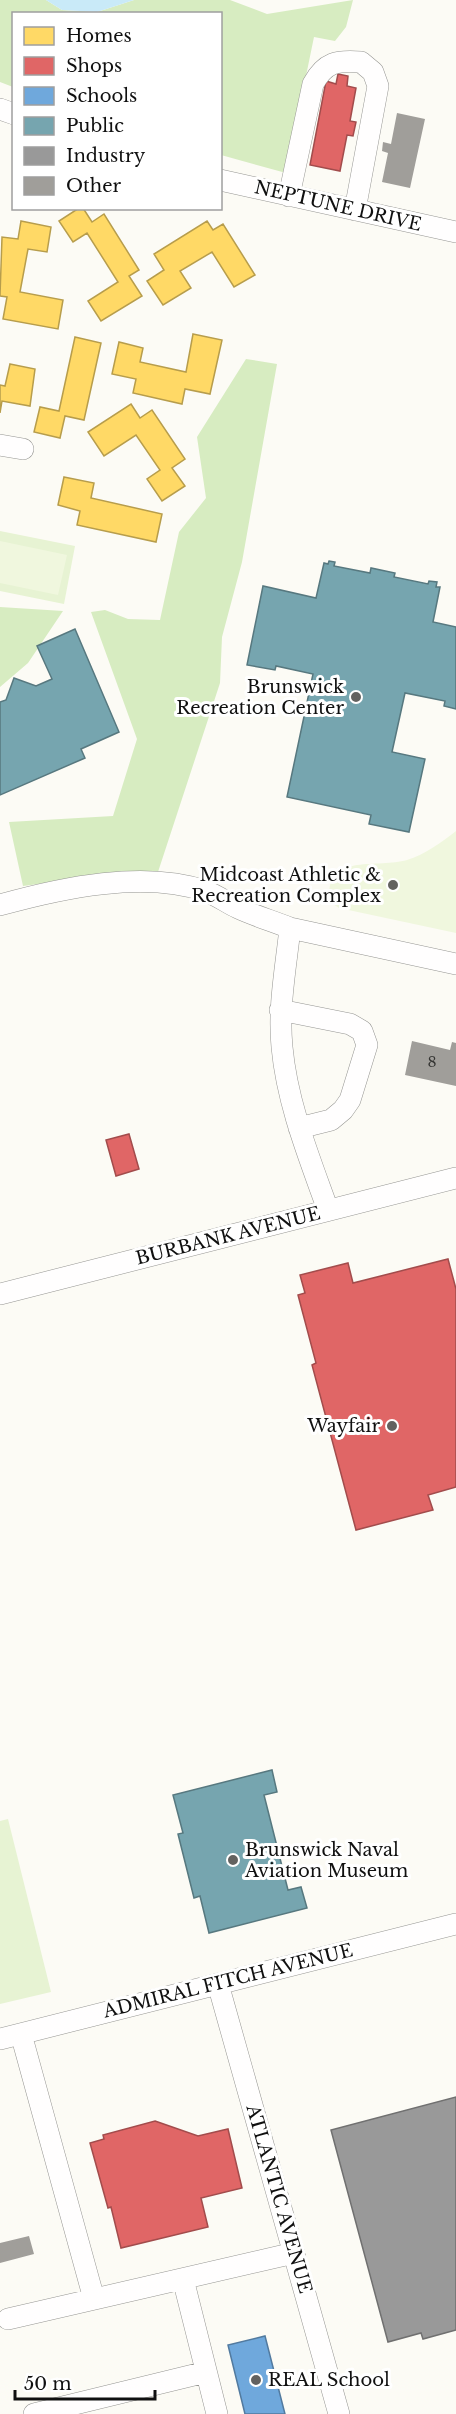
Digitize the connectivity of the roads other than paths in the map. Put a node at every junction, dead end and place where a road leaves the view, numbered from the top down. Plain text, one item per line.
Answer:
1 (222, 180) edge
2 (289, 196) junction
3 (355, 210) junction
4 (456, 232) edge
5 (0, 445) edge
6 (23, 449) dead end
7 (0, 905) edge
8 (290, 928) junction
9 (456, 964) edge
10 (280, 1010) junction
11 (299, 1128) junction
12 (456, 1178) edge
13 (328, 1210) junction
14 (0, 1294) edge
15 (456, 1924) edge
16 (218, 1984) junction
17 (21, 2034) junction
18 (0, 2039) edge
19 (294, 2253) junction
20 (183, 2279) junction
21 (94, 2299) junction
22 (8, 2319) dead end
23 (206, 2372) junction
24 (34, 2414) edge
25 (217, 2414) edge
26 (339, 2414) edge

1 - 2 street, NEPTUNE DRIVE
2 - 3 street, NEPTUNE DRIVE
2 - 3 street
3 - 4 street, NEPTUNE DRIVE
5 - 6 street
7 - 8 street
8 - 9 street
8 - 10 street
10 - 11 street
10 - 11 street
11 - 13 street
12 - 13 street, BURBANK AVENUE
13 - 14 street, BURBANK AVENUE
15 - 16 street, ADMIRAL FITCH AVENUE
16 - 17 street, ADMIRAL FITCH AVENUE
16 - 19 street, ATLANTIC AVENUE
17 - 18 street, ADMIRAL FITCH AVENUE
17 - 21 street
19 - 20 street
19 - 26 street, ATLANTIC AVENUE
20 - 21 street
20 - 23 street
21 - 22 street
23 - 24 street
23 - 25 street

